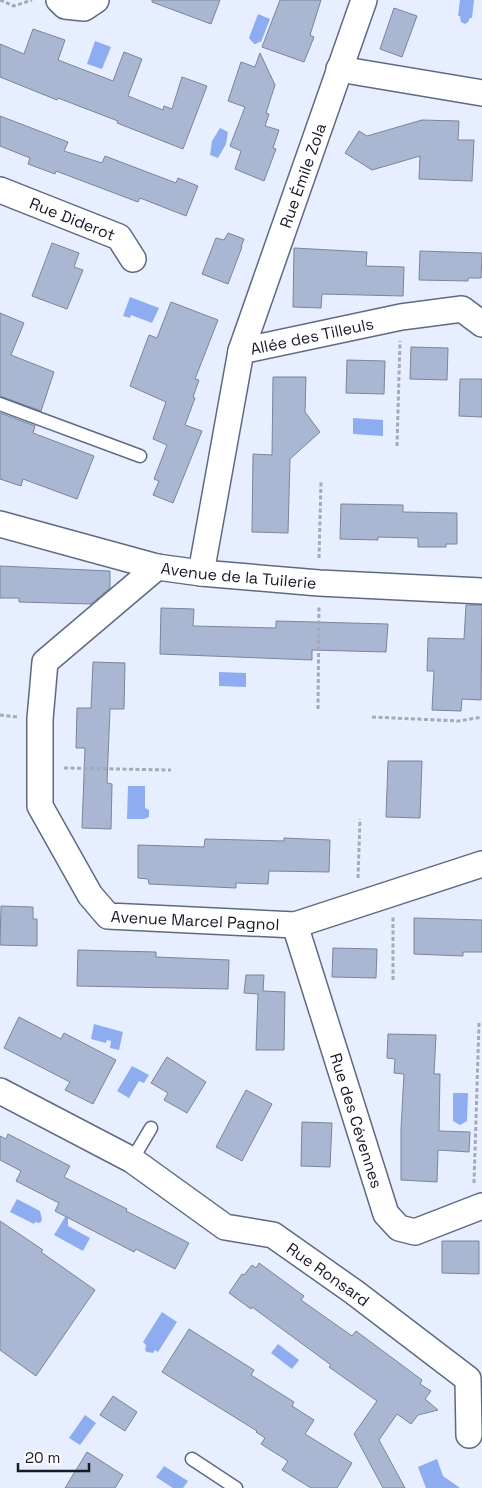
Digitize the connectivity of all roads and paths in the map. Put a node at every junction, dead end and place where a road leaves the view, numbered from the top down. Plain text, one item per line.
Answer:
1 (0, 0) edge
2 (32, 0) edge
3 (59, 0) edge
4 (96, 0) edge
5 (364, 0) edge
6 (339, 69) junction
7 (482, 93) edge
8 (0, 190) edge
9 (133, 259) dead end
10 (401, 317) junction
11 (482, 324) edge
12 (241, 351) junction
13 (0, 404) edge
14 (397, 446) dead end
15 (140, 456) dead end
16 (0, 524) edge
17 (156, 567) junction
18 (201, 573) junction
19 (482, 591) edge
20 (372, 717) dead end
21 (482, 717) edge
22 (40, 767) junction
23 (171, 770) dead end
24 (360, 819) dead end
25 (482, 864) edge
26 (393, 894) junction
27 (357, 906) junction
28 (295, 926) junction
29 (393, 980) dead end
30 (479, 1023) dead end
31 (0, 1091) edge
32 (151, 1128) dead end
33 (132, 1160) junction
34 (477, 1208) edge
35 (469, 1435) dead end
36 (192, 1459) dead end
37 (236, 1488) edge

1 - 2 path
3 - 4 street
5 - 6 street, Rue Émile Zola
6 - 7 street
6 - 12 street, Rue Émile Zola
8 - 9 street, Rue Diderot
10 - 11 street, Allée des Tilleuls
10 - 12 street, Allée des Tilleuls
10 - 14 path
12 - 18 street, Allée des Tilleuls
13 - 15 lane
16 - 17 street, Avenue de la Tuilerie
17 - 18 street, Avenue de la Tuilerie
17 - 22 street, Avenue Marcel Pagnol
18 - 19 street, Avenue de la Tuilerie
20 - 21 path
22 - 23 path
22 - 28 street, Avenue Marcel Pagnol
24 - 27 path
25 - 26 street, Avenue Marcel Pagnol
26 - 27 street, Avenue Marcel Pagnol
26 - 29 path
27 - 28 street, Avenue Marcel Pagnol
28 - 34 street, Rue des Cévennes
30 - 34 path
31 - 33 street, Rue Ronsard
32 - 33 lane
33 - 35 street, Rue Ronsard
36 - 37 lane

